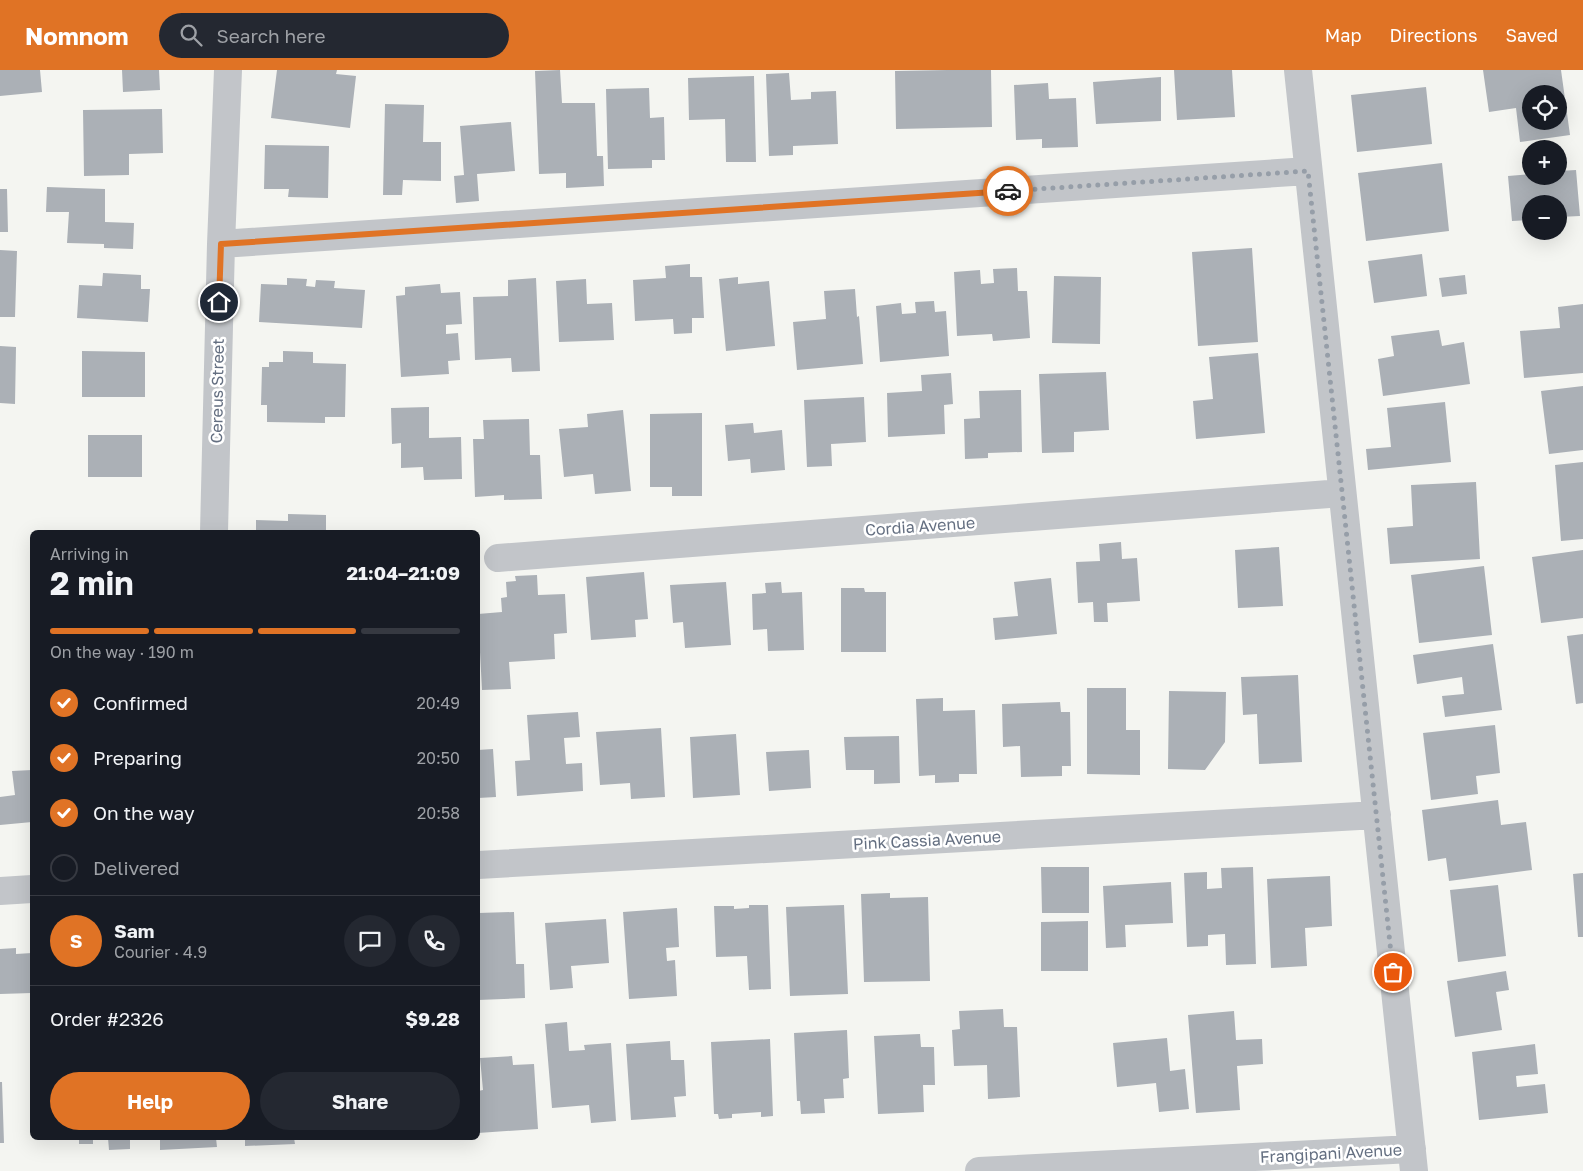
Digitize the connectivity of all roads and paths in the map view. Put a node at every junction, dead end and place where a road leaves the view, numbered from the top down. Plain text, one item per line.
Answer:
1 (228, 70) edge
2 (1298, 70) edge
3 (1308, 171) junction
4 (221, 244) junction
5 (1342, 493) junction
6 (214, 530) edge
7 (498, 558) dead end
8 (1377, 815) junction
9 (480, 865) edge
10 (30, 889) edge
11 (0, 891) edge
12 (1413, 1160) edge
13 (1096, 1168) edge
14 (979, 1171) edge

1 - 4 street, Cereus Street
2 - 3 street
3 - 4 street
3 - 5 street
4 - 6 street, Cereus Street
5 - 7 street, Cordia Avenue
5 - 8 street
8 - 9 street, Pink Cassia Avenue
8 - 12 street
10 - 11 street
12 - 13 street, Frangipani Avenue
13 - 14 street, Frangipani Avenue

